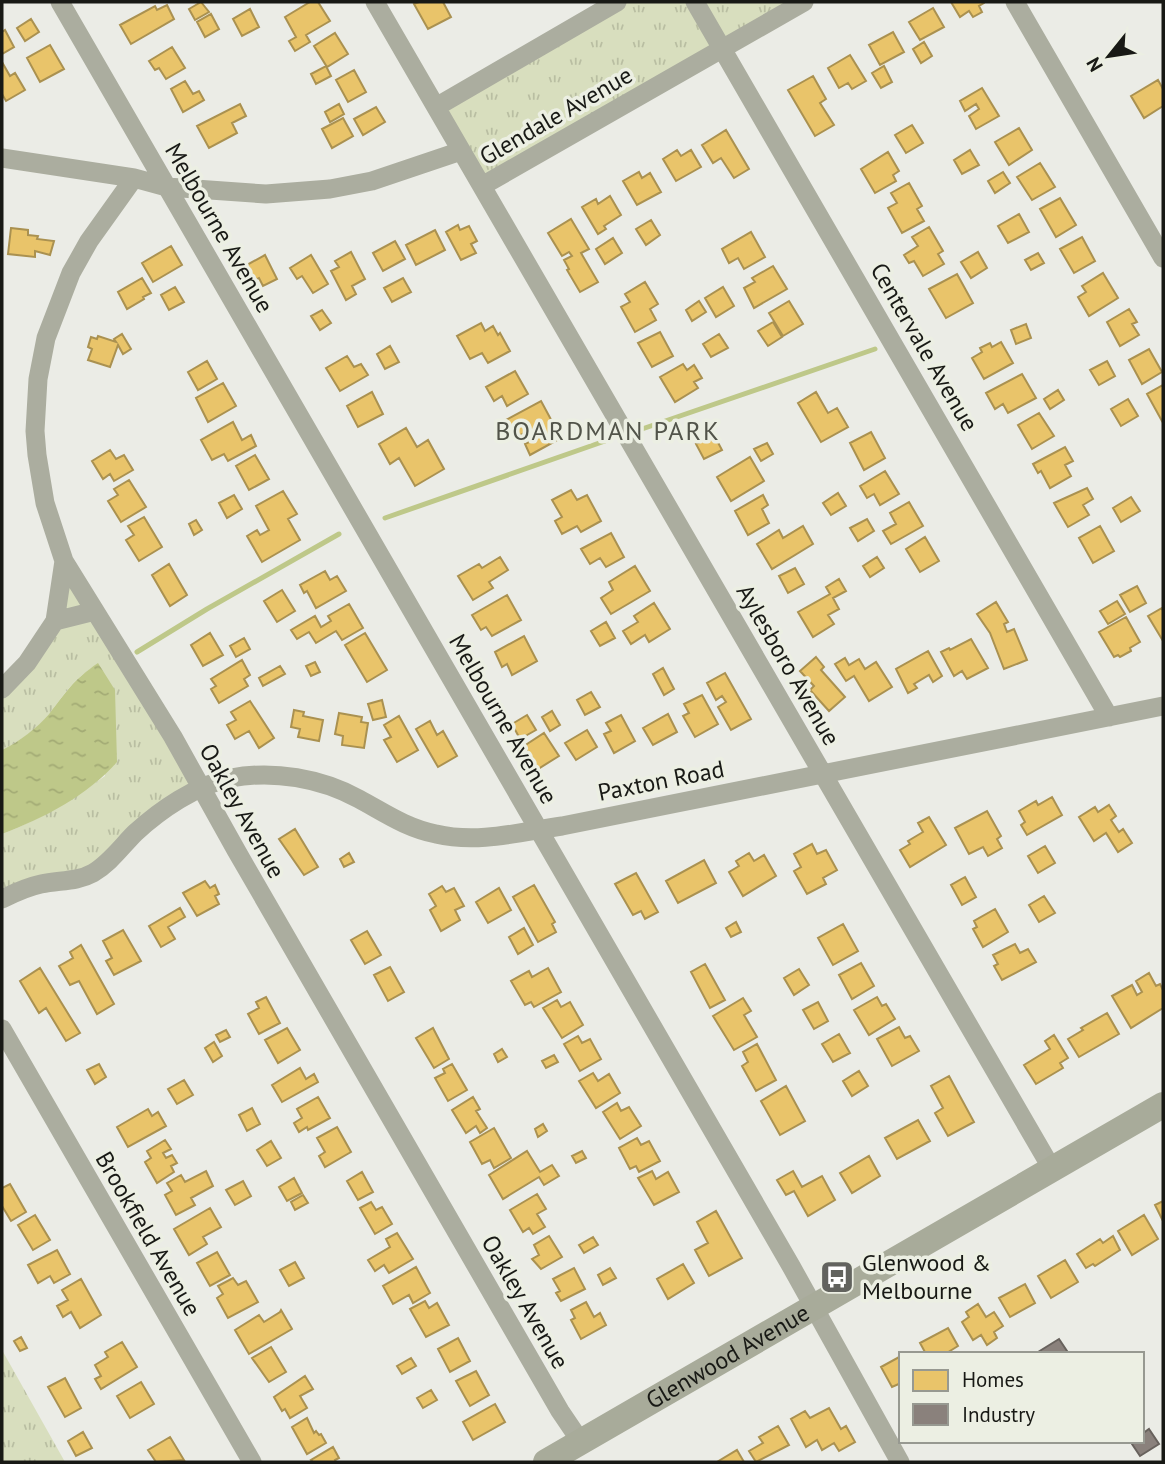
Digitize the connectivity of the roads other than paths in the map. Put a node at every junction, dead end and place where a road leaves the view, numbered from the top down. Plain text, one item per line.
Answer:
1 (60, 2) edge
2 (375, 2) edge
3 (617, 2) edge
4 (695, 2) edge
5 (804, 2) edge
6 (1015, 2) edge
7 (723, 49) junction
8 (436, 107) junction
9 (461, 152) junction
10 (2, 158) edge
11 (134, 178) junction
12 (482, 186) junction
13 (167, 187) junction
14 (1163, 258) edge
15 (64, 561) junction
16 (95, 611) junction
17 (55, 621) junction
18 (2, 689) edge
19 (1163, 706) edge
20 (1109, 717) junction
21 (823, 774) junction
22 (202, 789) junction
23 (539, 830) junction
24 (2, 899) edge
25 (2, 1029) edge
26 (1163, 1105) edge
27 (1052, 1169) junction
28 (813, 1307) junction
29 (581, 1443) junction
30 (252, 1462) edge
31 (546, 1462) edge
32 (900, 1462) edge

1 - 13 street, Melbourne Avenue
2 - 8 street
3 - 8 street
4 - 7 street, Centervale Avenue
5 - 7 street, Glendale Avenue
6 - 14 street
7 - 12 street, Glendale Avenue
7 - 20 street, Centervale Avenue
8 - 9 street
9 - 12 street, Glendale Avenue
9 - 13 street, Glendale Avenue
10 - 11 street, Glendale Avenue
11 - 13 street, Glendale Avenue
11 - 15 street, Oakley Avenue
12 - 21 street, Aylesboro Avenue
13 - 23 street, Melbourne Avenue
15 - 16 street, Oakley Avenue
15 - 17 street
16 - 17 street
16 - 22 street, Oakley Avenue
17 - 18 street
19 - 20 street, Paxton Road
20 - 21 street, Paxton Road
21 - 23 street, Paxton Road
21 - 27 street, Aylesboro Avenue
22 - 23 street, Paxton Road
22 - 24 street, Paxton Road
22 - 29 street, Oakley Avenue
23 - 28 street, Melbourne Avenue
25 - 30 street, Brookfield Avenue
26 - 27 street, Glenwood Avenue
27 - 28 street, Glenwood Avenue
28 - 29 street, Glenwood Avenue
28 - 32 street, Melbourne Avenue
29 - 31 street, Glenwood Avenue

